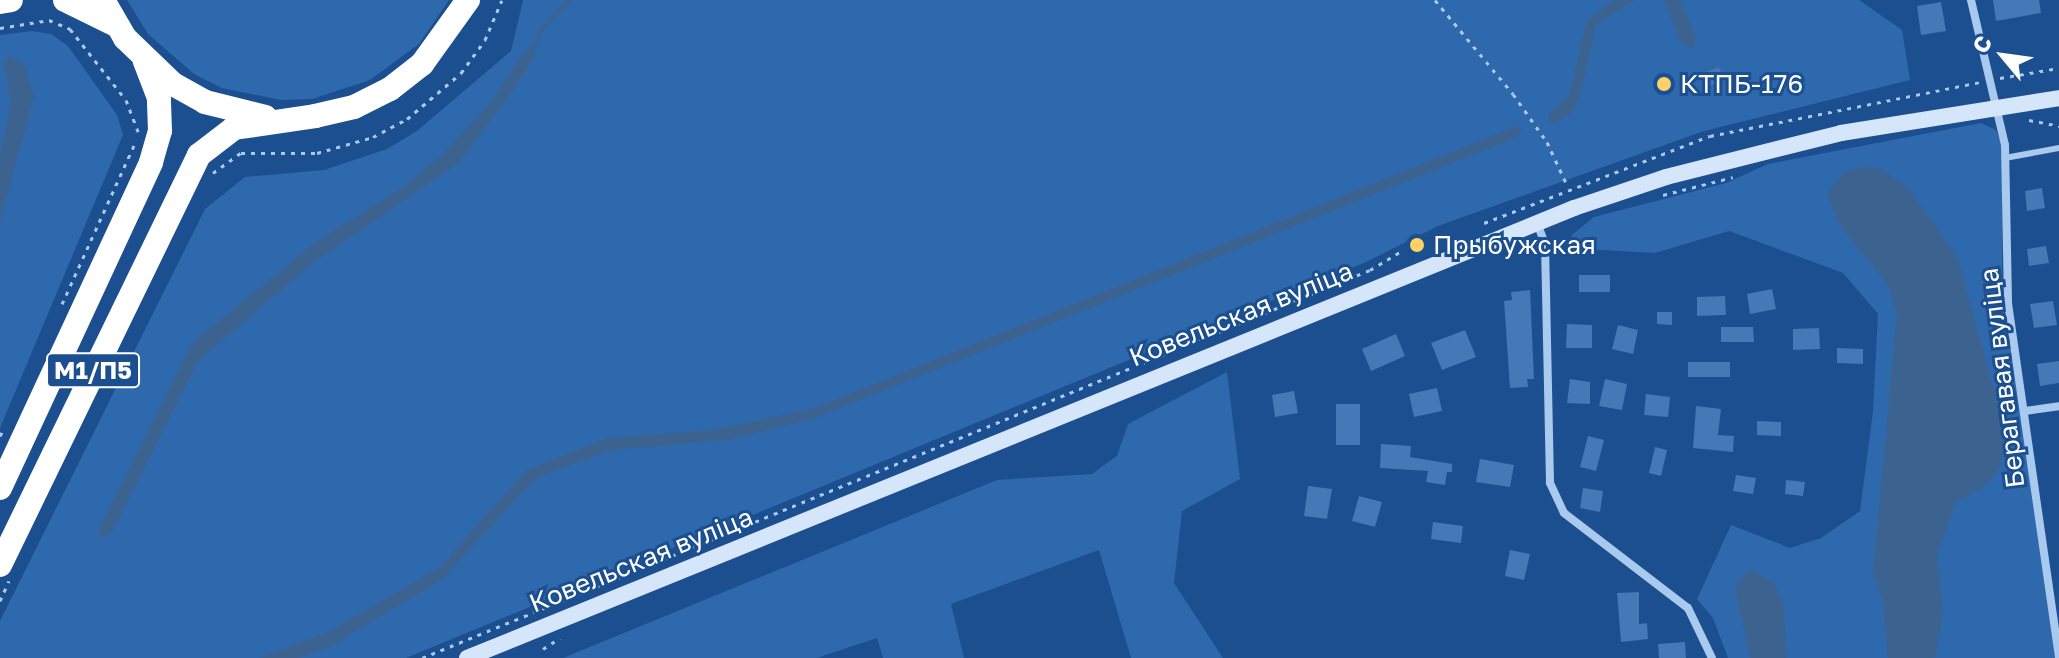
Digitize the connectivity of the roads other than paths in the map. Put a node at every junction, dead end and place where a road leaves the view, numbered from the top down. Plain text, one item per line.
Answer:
1 (11, 0) edge
2 (65, 0) edge
3 (103, 0) edge
4 (468, 0) edge
5 (1971, 0) edge
6 (0, 2) edge
7 (116, 25) junction
8 (145, 61) junction
9 (2059, 98) edge
10 (1997, 113) junction
11 (275, 118) junction
12 (2059, 148) edge
13 (2005, 158) junction
14 (1537, 222) junction
15 (2059, 406) edge
16 (2025, 411) junction
17 (0, 488) edge
18 (0, 565) edge
19 (467, 658) edge
20 (1712, 658) edge
21 (2059, 658) edge

1 - 6 highway
2 - 7 highway
3 - 7 highway, М1/П5
4 - 11 highway, М1/П5
5 - 10 street, Берагавая вуліца
7 - 8 highway, М1/П5
8 - 11 highway, М1/П5
8 - 17 highway, М1/П5
9 - 10 main road, Ковельская вуліца
10 - 13 street, Берагавая вуліца
10 - 14 main road, Ковельская вуліца
11 - 18 highway, М1/П5
12 - 13 lane
13 - 16 street, Берагавая вуліца
14 - 19 main road, Ковельская вуліца
14 - 20 street
15 - 16 street
16 - 21 street, Берагавая вуліца

